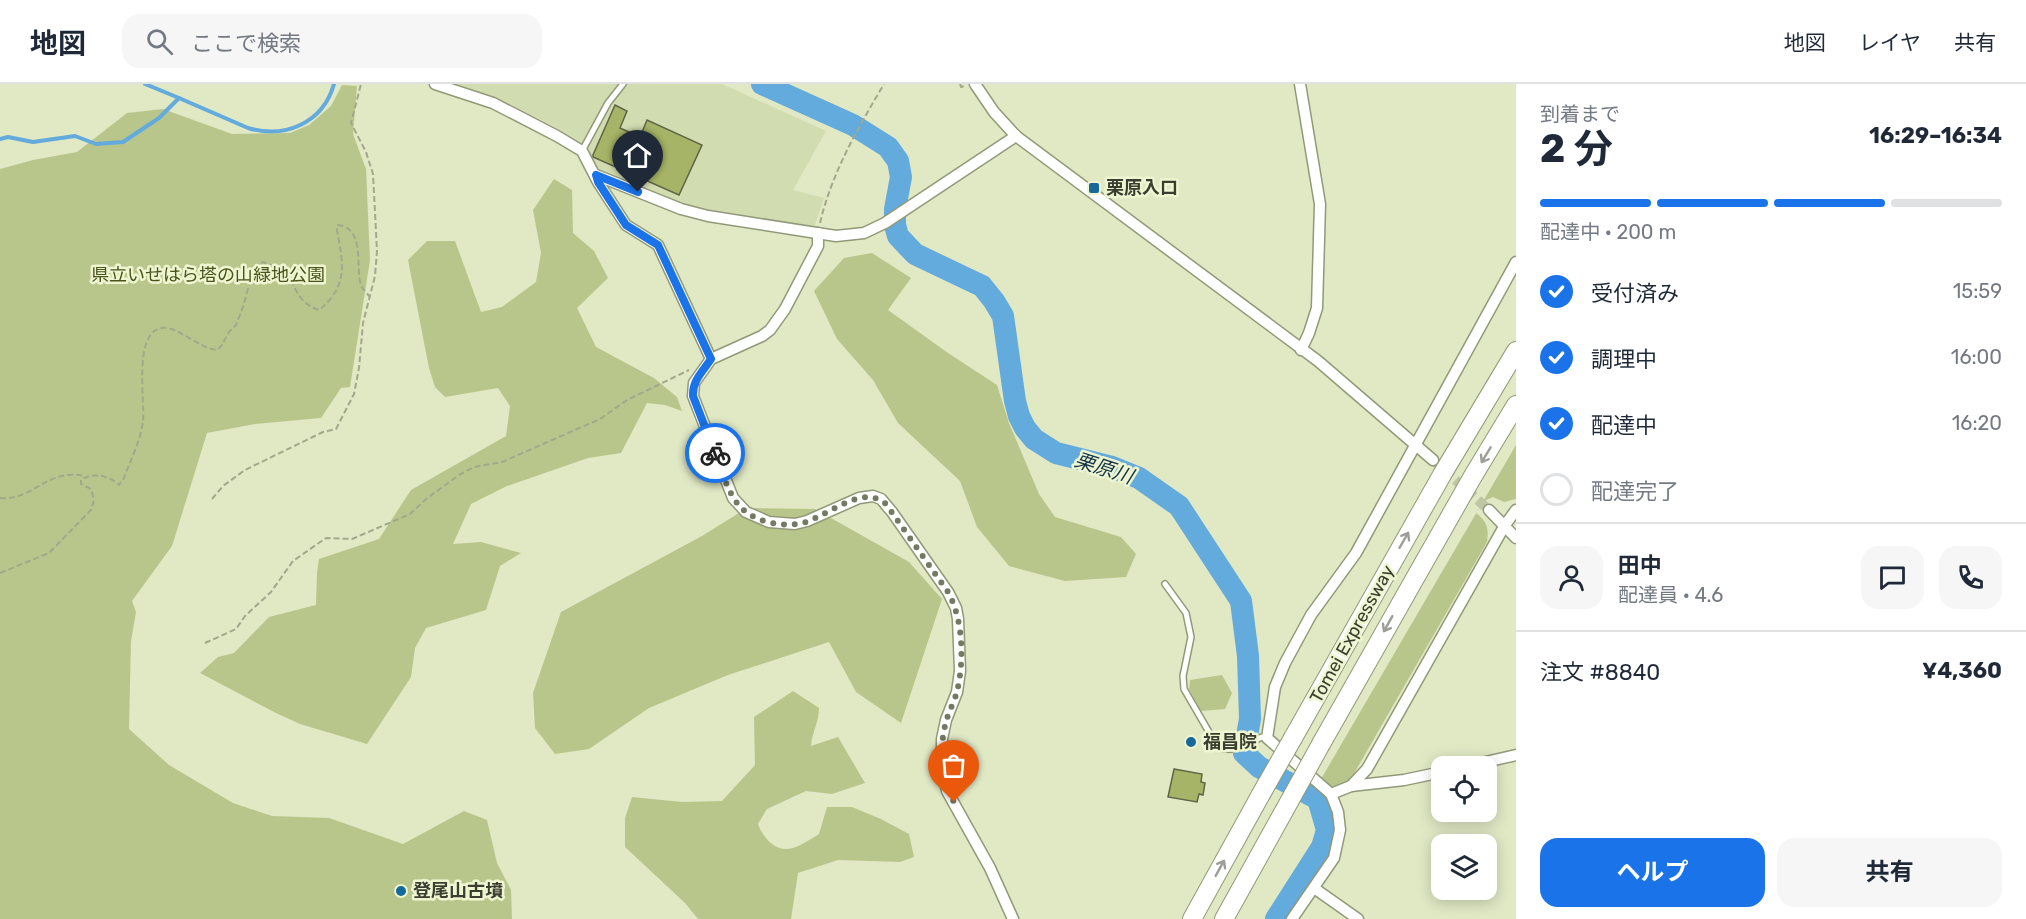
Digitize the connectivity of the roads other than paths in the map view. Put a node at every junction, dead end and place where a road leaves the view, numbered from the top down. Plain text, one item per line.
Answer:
1 (435, 84) edge
2 (622, 84) edge
3 (975, 84) edge
4 (1300, 84) edge
5 (1016, 136) junction
6 (582, 151) junction
7 (596, 175) junction
8 (818, 233) junction
9 (1516, 262) edge
10 (1301, 350) junction
11 (1516, 351) edge
12 (711, 359) junction
13 (1516, 405) edge
14 (1416, 445) junction
15 (1433, 460) tunnel mouth
16 (1489, 510) tunnel mouth
17 (1516, 510) edge
18 (1505, 525) junction
19 (1516, 538) edge
20 (1165, 584) dead end
21 (1264, 737) junction
22 (1516, 755) edge
23 (1497, 759) edge
24 (1431, 774) edge
25 (1351, 786) junction
26 (1331, 794) junction
27 (1314, 888) junction
28 (1013, 919) edge
29 (1192, 919) edge
30 (1224, 919) edge
31 (1292, 919) edge
32 (1358, 919) edge

1 - 6 street
2 - 6 lane
3 - 5 street
4 - 10 street
5 - 8 street
5 - 10 street
6 - 7 street
7 - 8 street
7 - 12 street
8 - 12 street
9 - 14 street
10 - 14 street
29 -> 11 highway, Tomei Expressway, bridge
12 - 28 street
13 -> 30 highway, Tomei Expressway, bridge
14 - 15 street
14 - 21 street
16 - 18 street
17 - 18 street
18 - 19 street
18 - 25 street
20 - 21 lane
21 - 26 street
22 - 23 street
24 - 25 street
25 - 26 street
26 - 27 street
27 - 31 street
27 - 32 street

